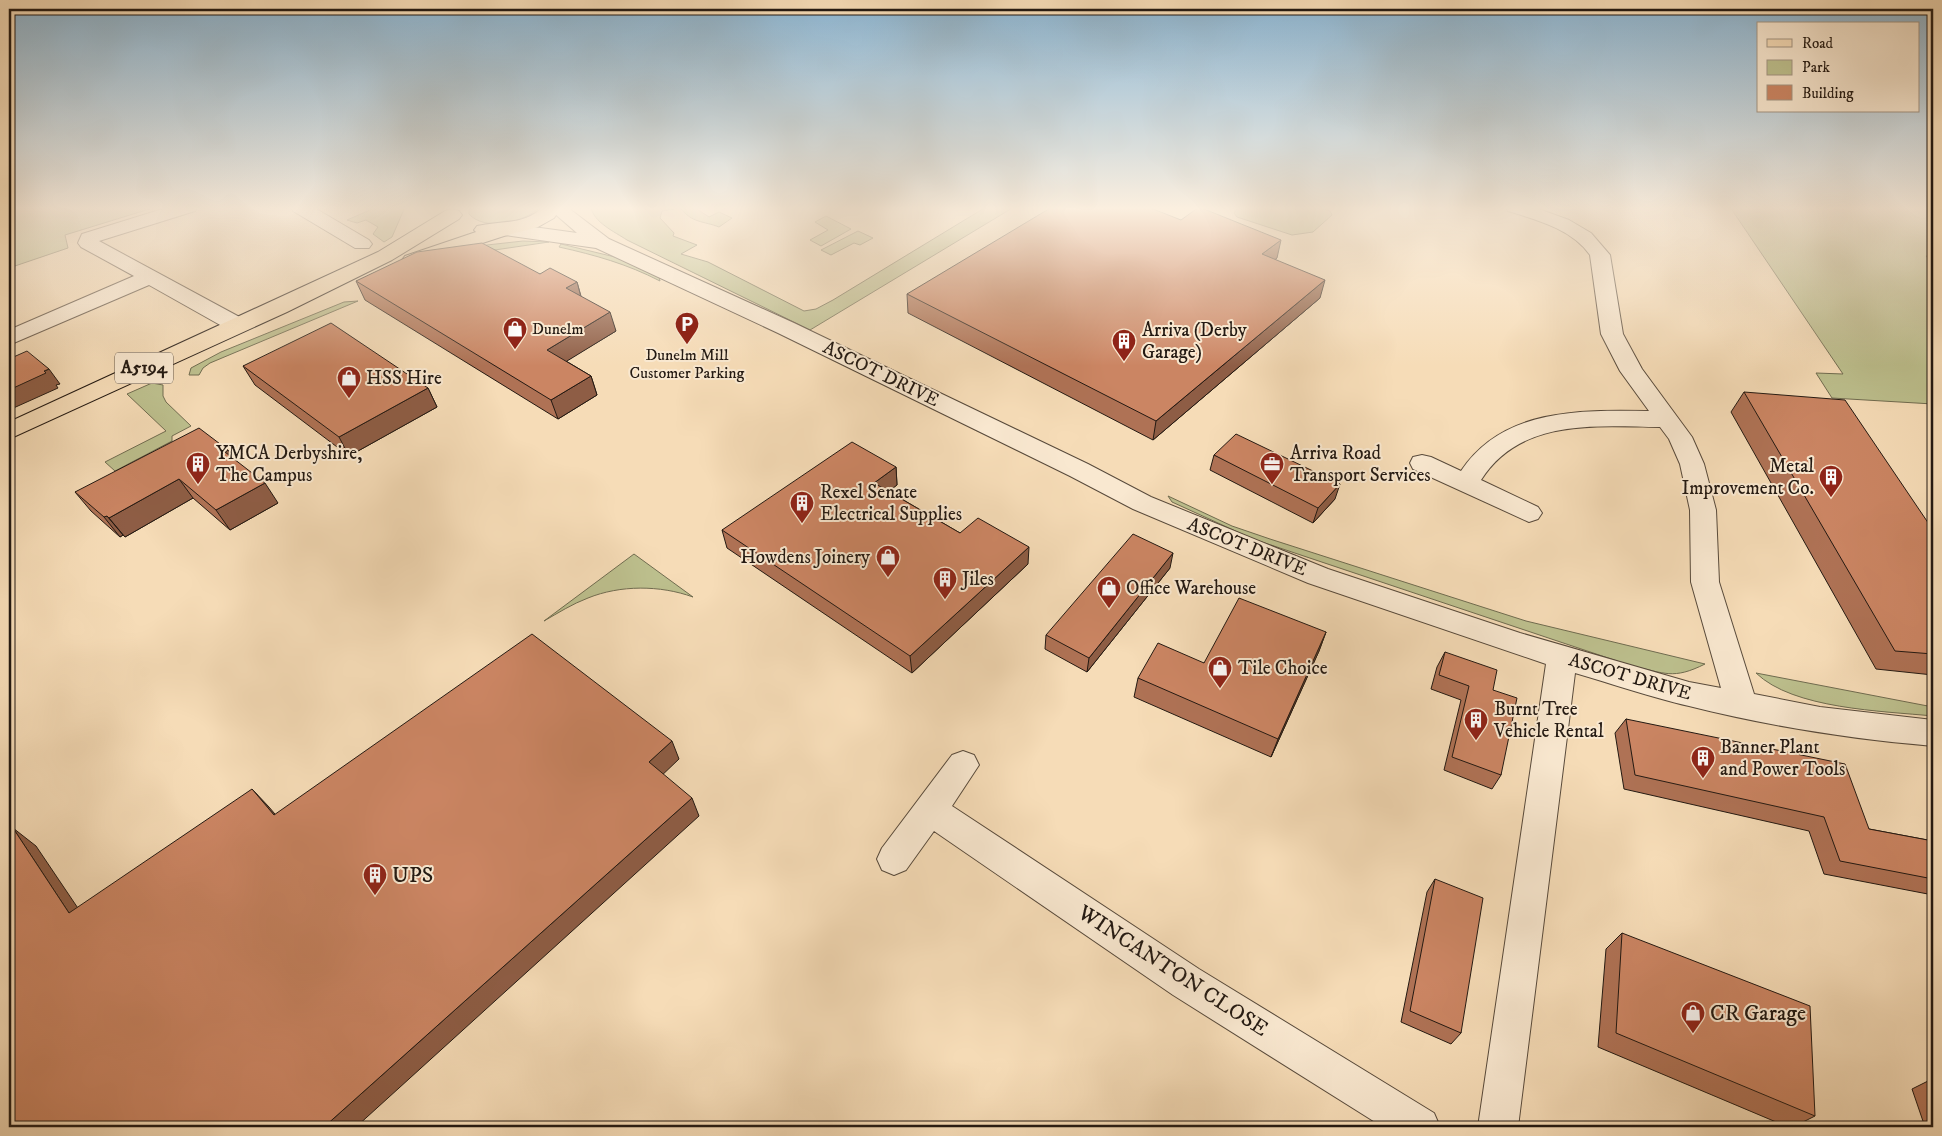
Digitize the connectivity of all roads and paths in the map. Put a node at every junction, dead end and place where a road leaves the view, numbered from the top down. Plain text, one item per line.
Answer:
1 (119, 260) edge
2 (375, 260) edge
3 (413, 260) edge
4 (640, 260) edge
5 (1602, 260) edge
6 (150, 277) junction
7 (279, 307) junction
8 (238, 325) junction
9 (9, 338) edge
10 (1668, 419) junction
11 (9, 431) edge
12 (1422, 462) dead end
13 (1466, 483) junction
14 (1529, 513) dead end
15 (1562, 658) junction
16 (1742, 706) junction
17 (1933, 733) edge
18 (963, 765) dead end
19 (930, 810) junction
20 (894, 859) dead end
21 (1420, 1127) edge
22 (1498, 1127) edge

1 - 6 street
2 - 7 main road, A5194
3 - 7 main road, A5194
4 - 15 street, ASCOT DRIVE
5 - 10 street
6 - 8 street
6 - 9 street
7 - 8 main road, A5194
8 - 11 main road, A5194
10 - 13 street
10 - 16 street
12 - 13 street
13 - 14 street
15 - 16 street, ASCOT DRIVE
15 - 22 street
16 - 17 street, ASCOT DRIVE
18 - 19 street
19 - 20 street
19 - 21 street, WINCANTON CLOSE

